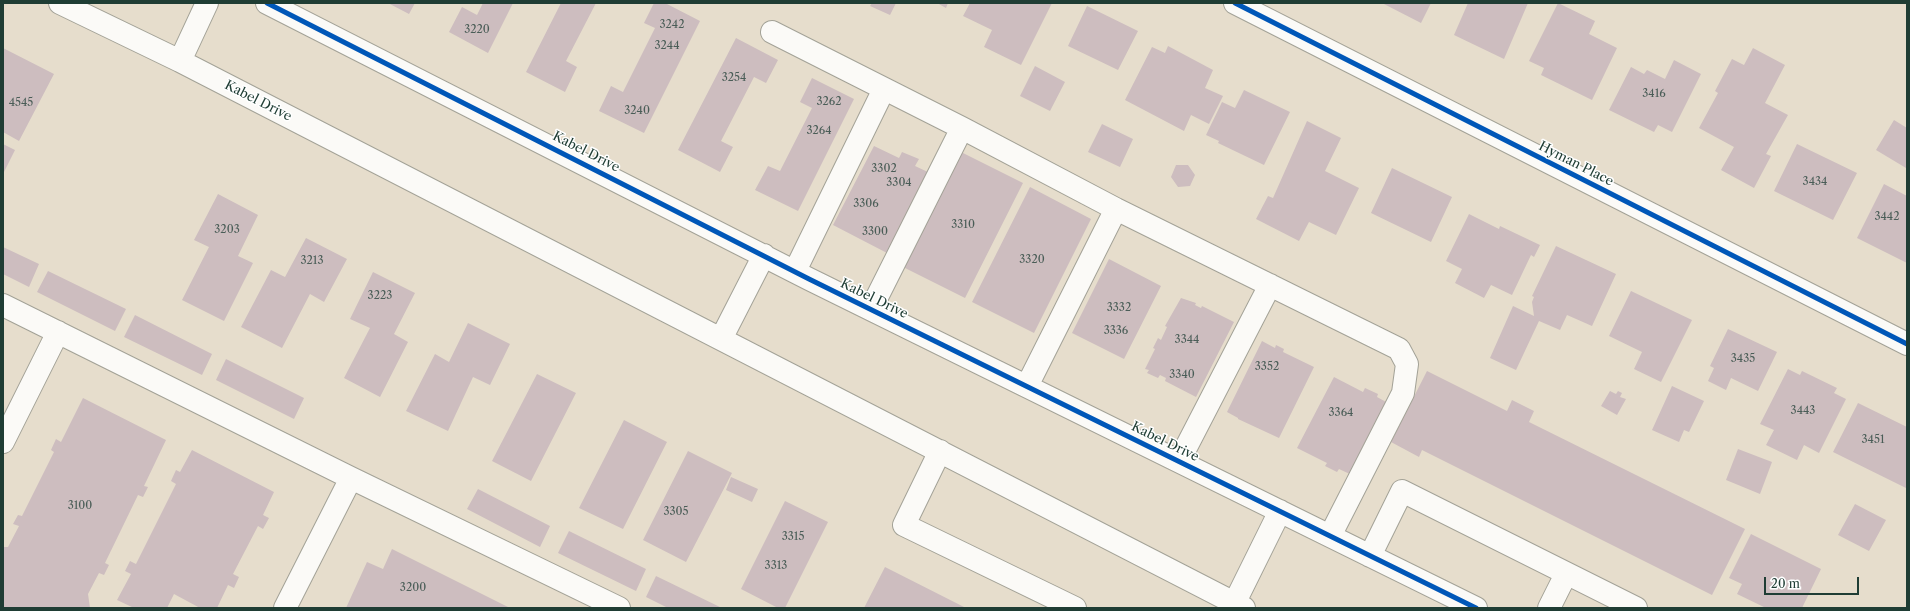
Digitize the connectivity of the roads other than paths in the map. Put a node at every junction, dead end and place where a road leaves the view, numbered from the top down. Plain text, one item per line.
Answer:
1 (60, 3) edge
2 (208, 3) edge
3 (267, 3) edge
4 (1235, 3) edge
5 (772, 32) dead end
6 (180, 60) junction
7 (884, 89) junction
8 (962, 128) junction
9 (1116, 209) junction
10 (764, 255) junction
11 (795, 271) junction
12 (1270, 285) junction
13 (3, 305) edge
14 (871, 309) junction
15 (58, 332) junction
16 (721, 339) junction
17 (1907, 344) edge
18 (1027, 386) junction
19 (3, 442) edge
20 (940, 451) junction
21 (1179, 462) junction
22 (351, 478) junction
23 (1280, 511) junction
24 (1330, 536) junction
25 (1370, 556) junction
26 (1566, 574) junction
27 (1237, 606) edge
28 (285, 608) edge
29 (619, 608) edge
30 (1075, 608) edge
31 (1476, 608) edge
32 (1550, 608) edge
33 (1636, 608) edge

1 - 6 street, Kabel Drive
2 - 6 street
3 - 10 street, Kabel Drive
4 - 17 street, Hyman Place
5 - 7 street
6 - 16 street, Kabel Drive
7 - 8 street
7 - 11 street
8 - 9 street
8 - 14 street
9 - 12 street
9 - 18 street
10 - 11 street, Kabel Drive
10 - 16 street
11 - 14 street, Kabel Drive
12 - 21 street
12 - 24 street
13 - 15 street
14 - 18 street, Kabel Drive
15 - 19 street
15 - 22 street
16 - 20 street, Kabel Drive
18 - 21 street, Kabel Drive
20 - 27 street, Kabel Drive
20 - 30 street
21 - 23 street, Kabel Drive
22 - 28 street
22 - 29 street
23 - 24 street, Kabel Drive
23 - 27 street
24 - 25 street, Kabel Drive
25 - 26 street
25 - 31 street, Kabel Drive
26 - 32 street
26 - 33 street

